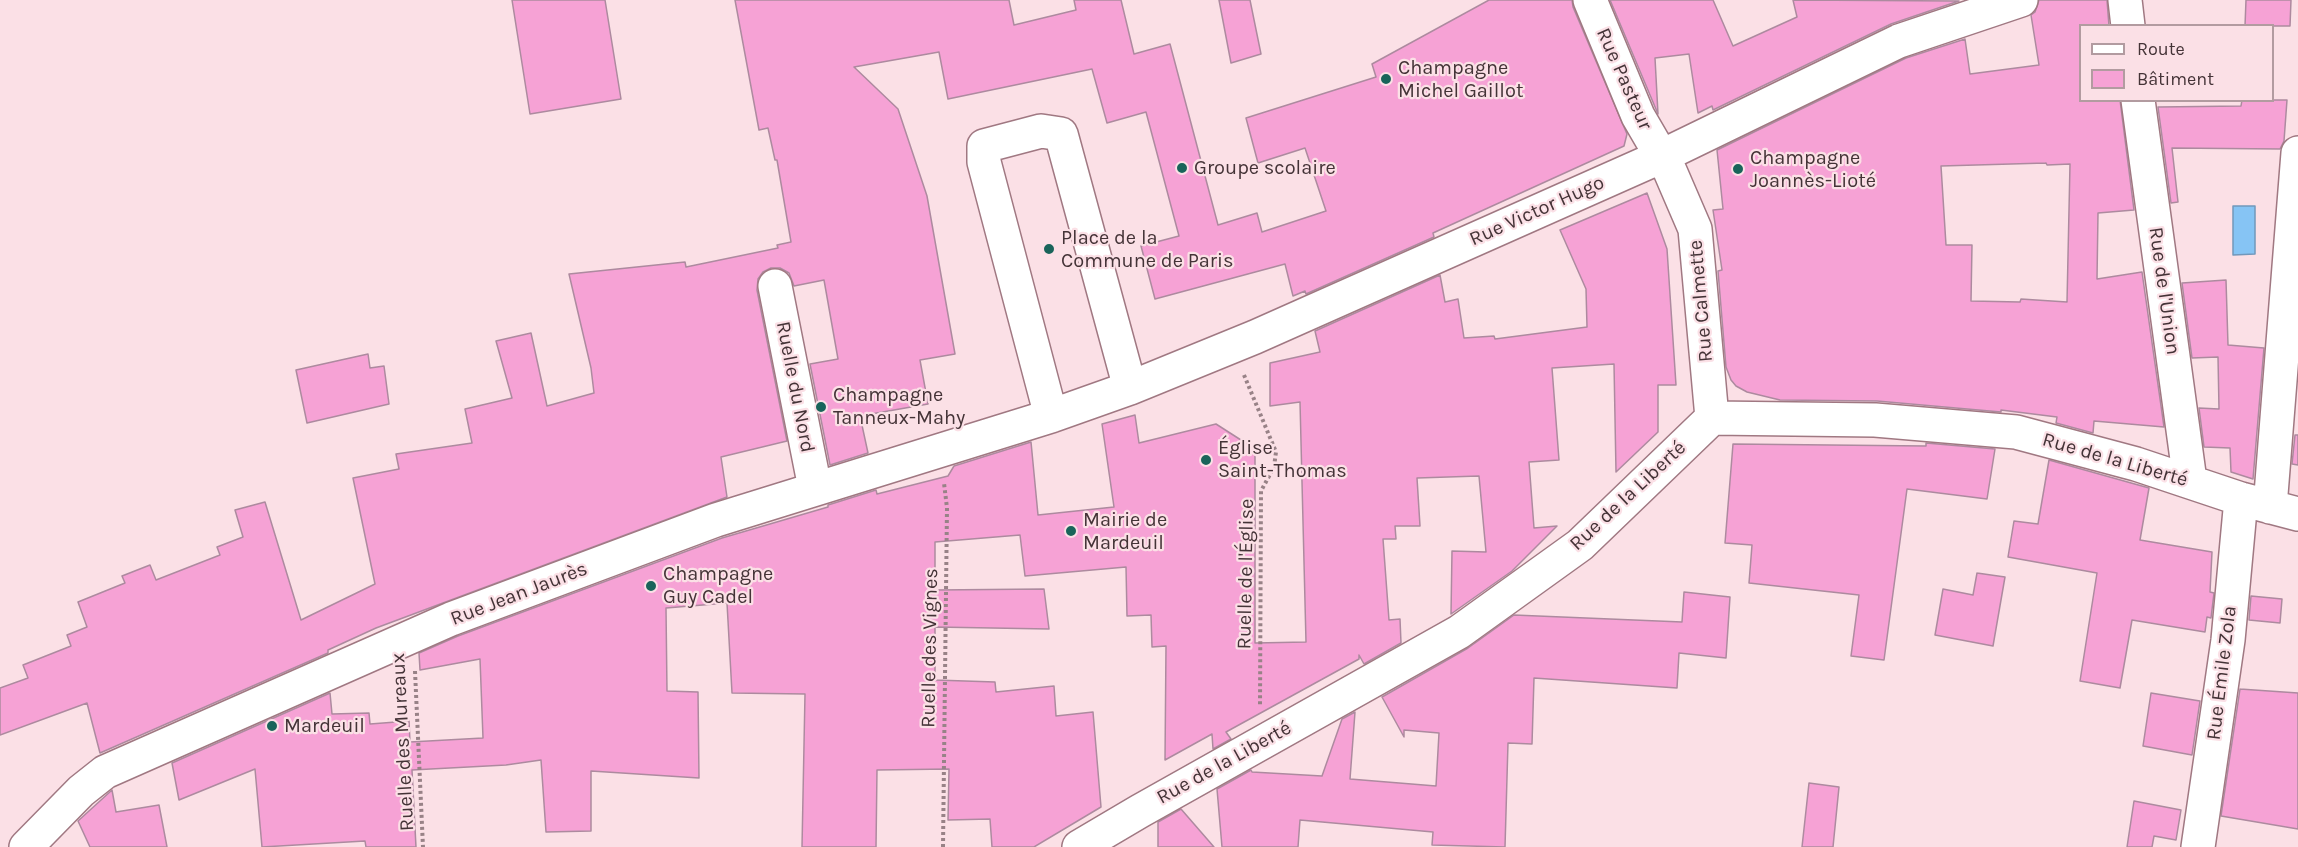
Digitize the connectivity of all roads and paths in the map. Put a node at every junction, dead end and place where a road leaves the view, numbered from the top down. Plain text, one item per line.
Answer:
1 (1590, 0) edge
2 (2021, 0) edge
3 (2125, 0) edge
4 (2128, 24) edge
5 (2139, 102) edge
6 (2298, 153) edge
7 (1660, 157) junction
8 (775, 286) dead end
9 (1232, 347) junction
10 (1130, 388) junction
11 (1051, 416) junction
12 (1712, 418) junction
13 (940, 449) junction
14 (2190, 481) junction
15 (815, 488) junction
16 (2270, 507) edge
17 (414, 636) junction
18 (1260, 743) junction
19 (26, 847) edge
20 (423, 847) edge
21 (943, 847) edge
22 (1079, 847) edge
23 (2198, 847) edge

1 - 7 street, Rue Pasteur
2 - 7 street, Rue Victor Hugo
3 - 4 street
5 - 14 street, Rue de l'Union
6 - 16 street, Rue Émile Zola
7 - 9 street, Rue Victor Hugo
7 - 12 street, Rue Calmette
8 - 15 street, Ruelle du Nord
9 - 10 street, Rue Victor Hugo
9 - 18 path, Ruelle de l'Église
10 - 11 street, Rue Victor Hugo
10 - 11 street
11 - 13 street, Rue Jean Jaurès
12 - 14 street, Rue de la Liberté
12 - 18 street, Rue de la Liberté
13 - 15 street, Rue Jean Jaurès
13 - 21 path, Ruelle des Vignes
14 - 16 street, Rue de la Liberté
15 - 17 street, Rue Jean Jaurès
16 - 23 street, Rue Émile Zola
17 - 19 street, Rue Jean Jaurès
17 - 20 path, Ruelle des Mureaux
18 - 22 street, Rue de la Liberté

